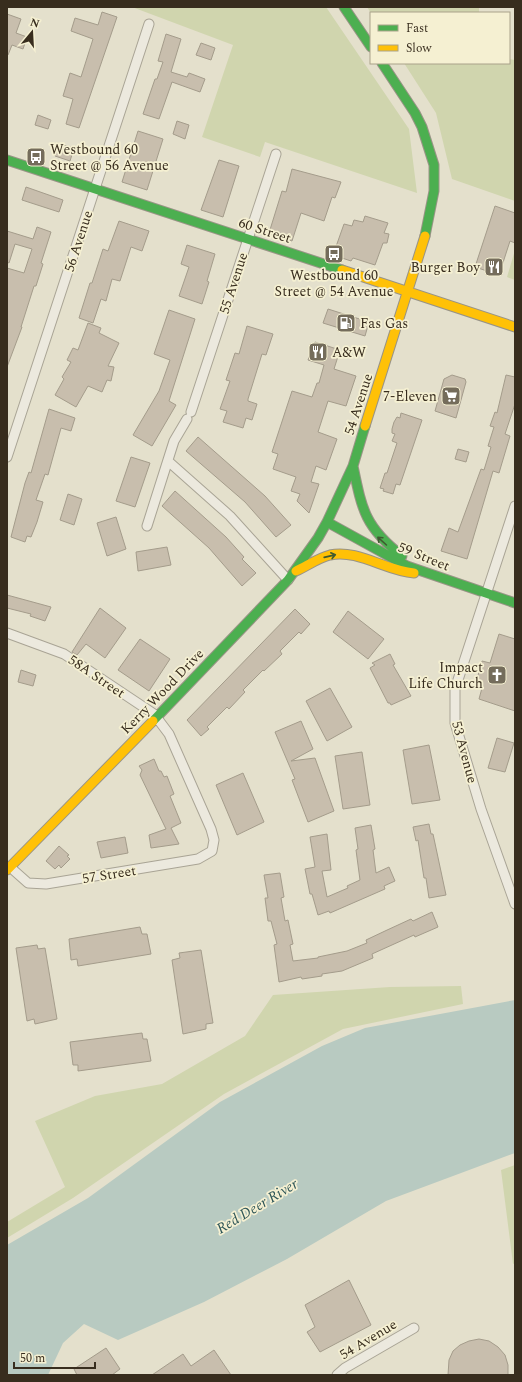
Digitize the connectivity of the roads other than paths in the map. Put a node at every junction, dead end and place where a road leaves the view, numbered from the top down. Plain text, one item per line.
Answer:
1 (344, 7) edge
2 (149, 24) dead end
3 (370, 46) edge
4 (383, 64) edge
5 (276, 154) dead end
6 (7, 160) edge
7 (95, 189) junction
8 (248, 239) junction
9 (408, 292) junction
10 (515, 327) edge
11 (7, 457) edge
12 (168, 461) junction
13 (353, 466) junction
14 (515, 506) edge
15 (327, 522) junction
16 (147, 526) dead end
17 (295, 572) junction
18 (424, 573) junction
19 (288, 580) junction
20 (487, 594) junction
21 (515, 603) edge
22 (7, 633) edge
23 (157, 718) junction
24 (212, 851) joint
25 (8, 869) edge
26 (515, 904) edge
27 (414, 1328) dead end
28 (337, 1375) edge

1 - 3 street
2 - 7 street, 56 Avenue
4 - 9 street, 54 Avenue
5 - 8 street, 55 Avenue
6 - 7 street, 60 Street
7 - 8 street, 60 Street
7 - 11 street, 56 Avenue
8 - 9 street, 60 Street
8 - 12 street, 55 Avenue
9 - 10 street, 60 Street
9 - 13 street, 54 Avenue
12 - 16 street, 55 Avenue
12 - 19 street
13 - 15 street, 54 Avenue
18 -> 13 street
14 - 20 street, 53 Avenue
15 - 17 street, Kerry Wood Drive
15 - 18 street, 59 Street
17 -> 18 street
17 - 19 street, Kerry Wood Drive
18 - 20 street, 59 Street
19 - 23 street, Kerry Wood Drive
20 - 21 street, 59 Street
20 - 26 street, 53 Avenue
22 - 23 street, 58A Street
23 - 24 street, 58A Street
23 - 25 street, Kerry Wood Drive
24 - 25 street, 57 Street
27 - 28 street, 54 Avenue

